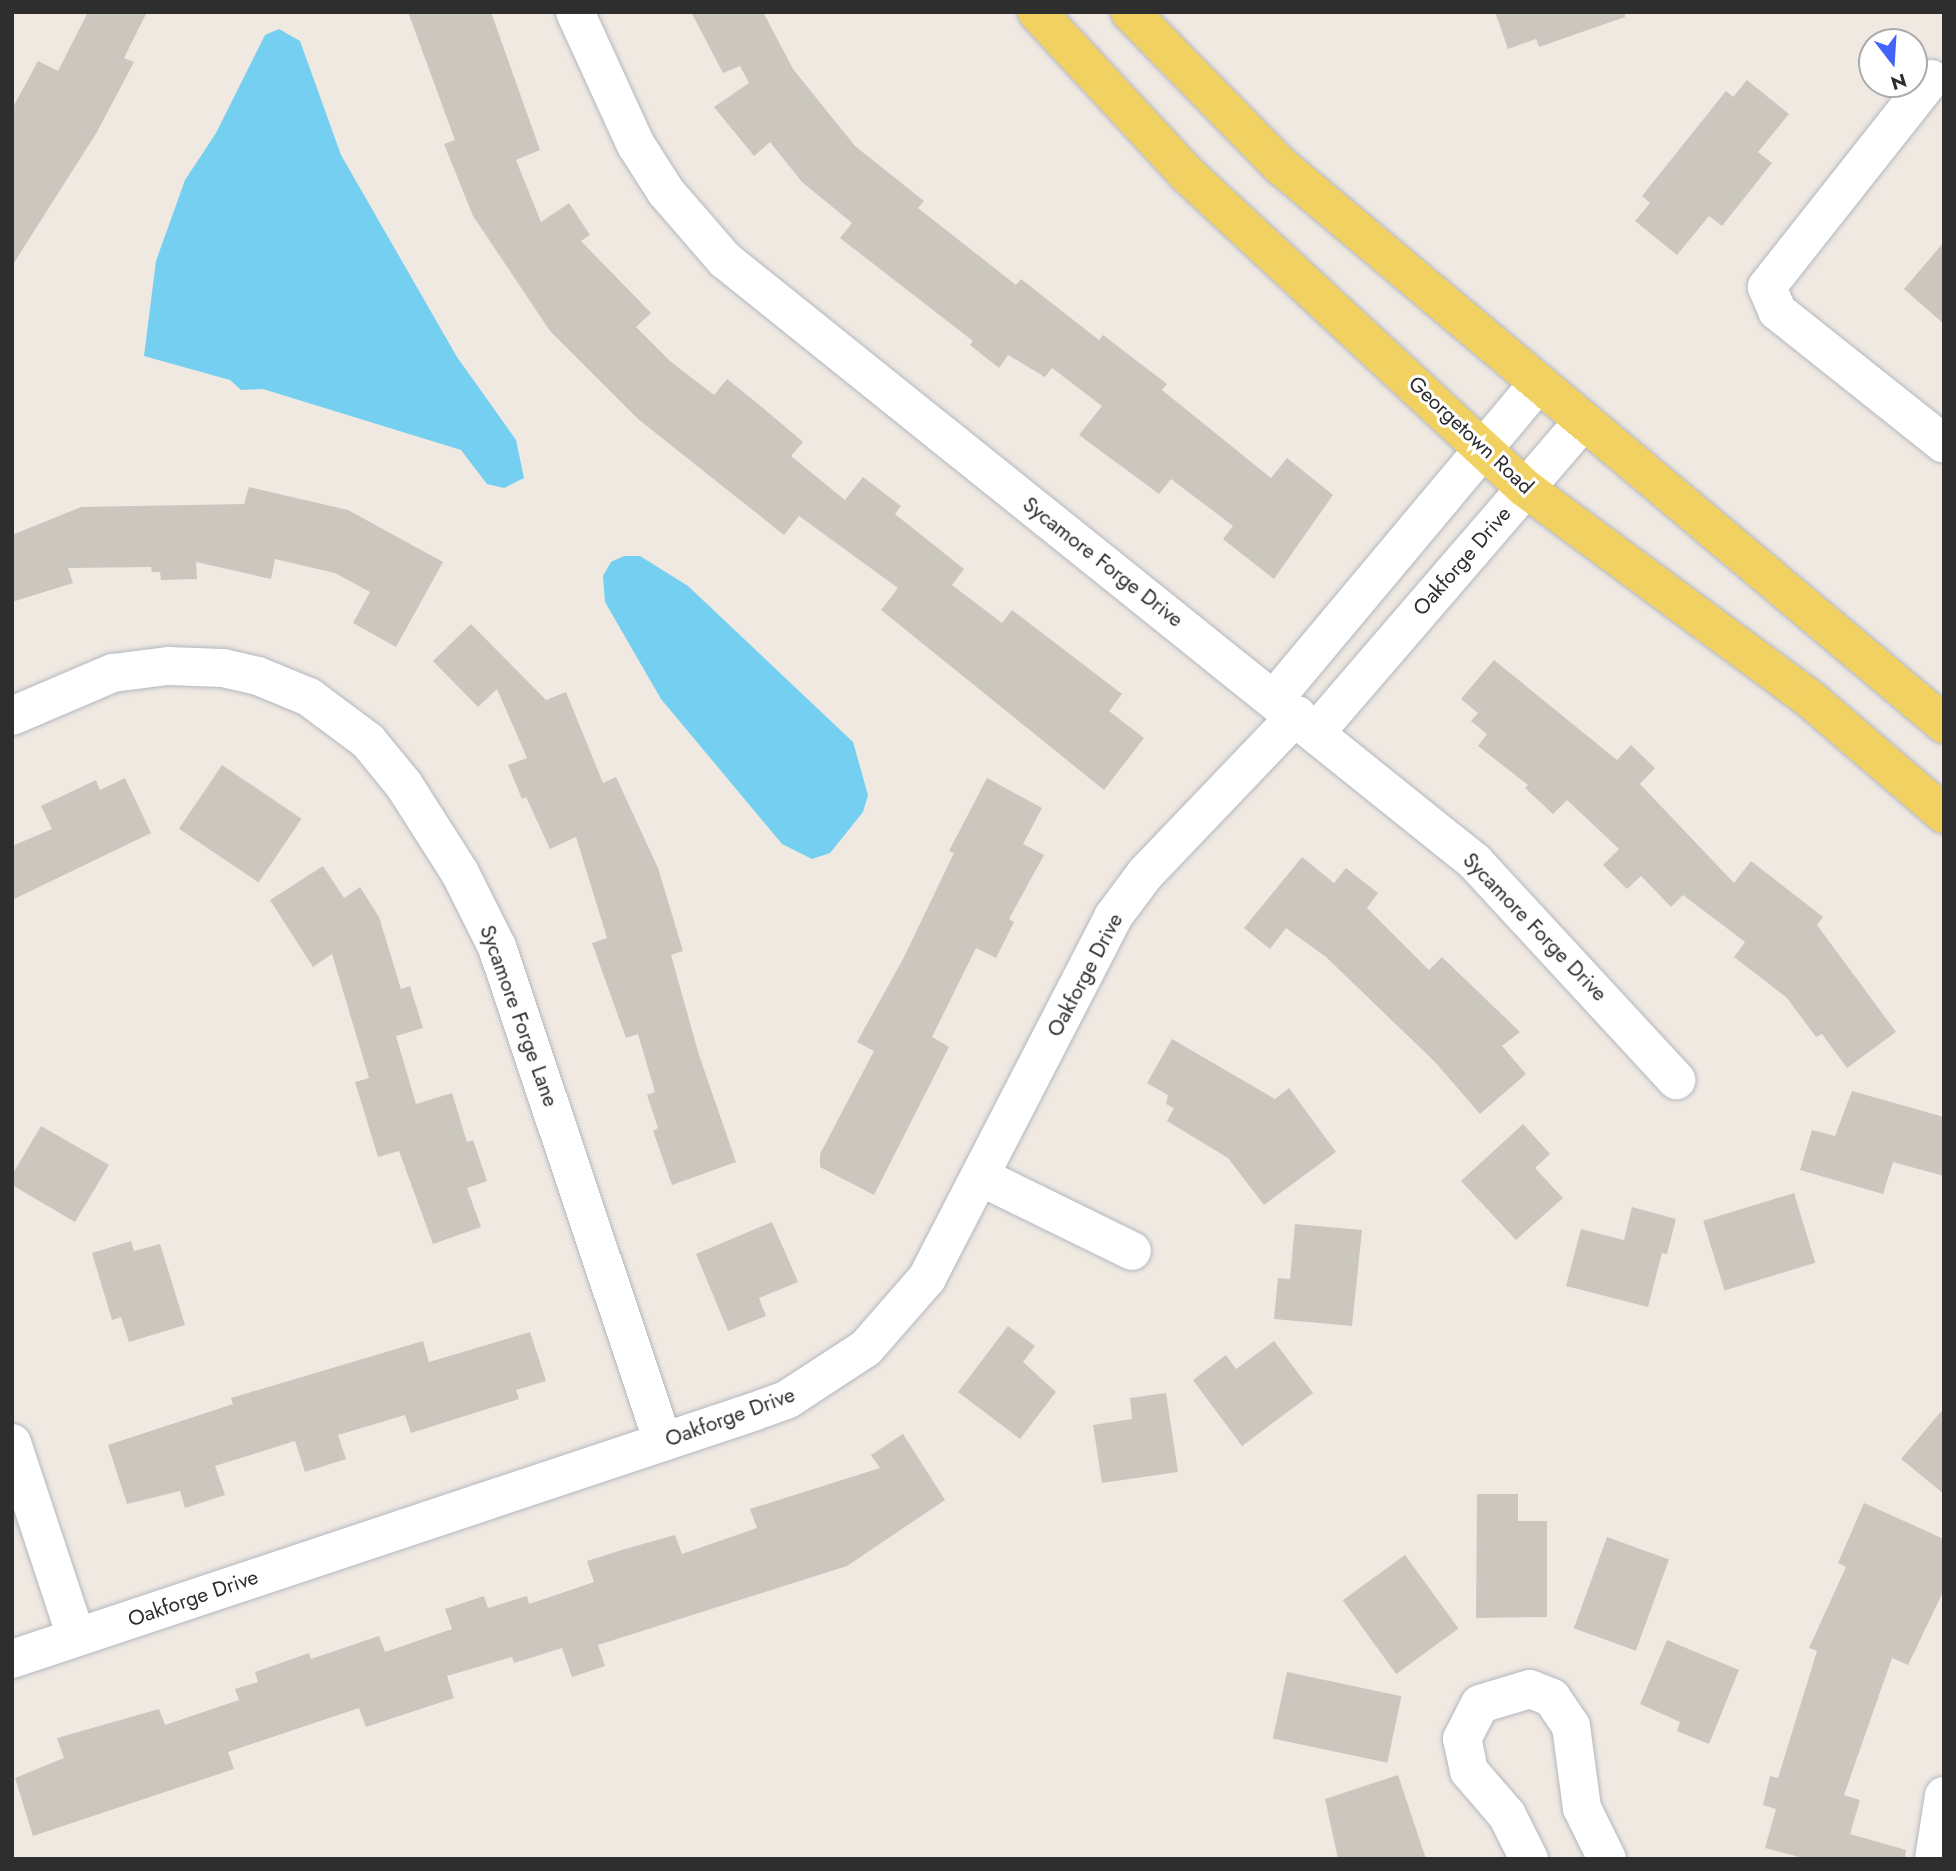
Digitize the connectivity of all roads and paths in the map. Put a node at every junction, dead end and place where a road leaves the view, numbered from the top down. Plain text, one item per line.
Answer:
1 (575, 12) edge
2 (1037, 12) edge
3 (1130, 12) edge
4 (1931, 79) dead end
5 (1537, 385) junction
6 (1582, 422) junction
7 (1944, 444) edge
8 (1484, 448) junction
9 (1525, 488) junction
10 (1296, 715) junction
11 (12, 716) edge
12 (1944, 724) edge
13 (1944, 814) edge
14 (1676, 1080) dead end
15 (981, 1177) junction
16 (1132, 1251) dead end
17 (663, 1442) junction
18 (12, 1443) edge
19 (76, 1637) junction
20 (12, 1659) edge
21 (1944, 1796) edge
22 (1529, 1859) edge
23 (1607, 1859) edge
24 (1934, 1859) edge

1 - 10 street, Sycamore Forge Drive
2 - 8 main road, Georgetown Road
3 - 5 main road
4 - 7 street
5 - 6 main road
5 - 8 street
6 - 9 street, Oakforge Drive
6 - 12 main road
8 - 9 main road, Georgetown Road
8 - 10 street
9 - 10 street, Oakforge Drive
9 - 13 main road, Georgetown Road
10 - 14 street, Sycamore Forge Drive
10 - 15 street, Oakforge Drive
11 - 17 street, Sycamore Forge Lane
15 - 16 street
15 - 17 street, Oakforge Drive
17 - 19 street, Oakforge Drive
18 - 19 street
19 - 20 street, Oakforge Drive
21 - 24 street
22 - 23 street

